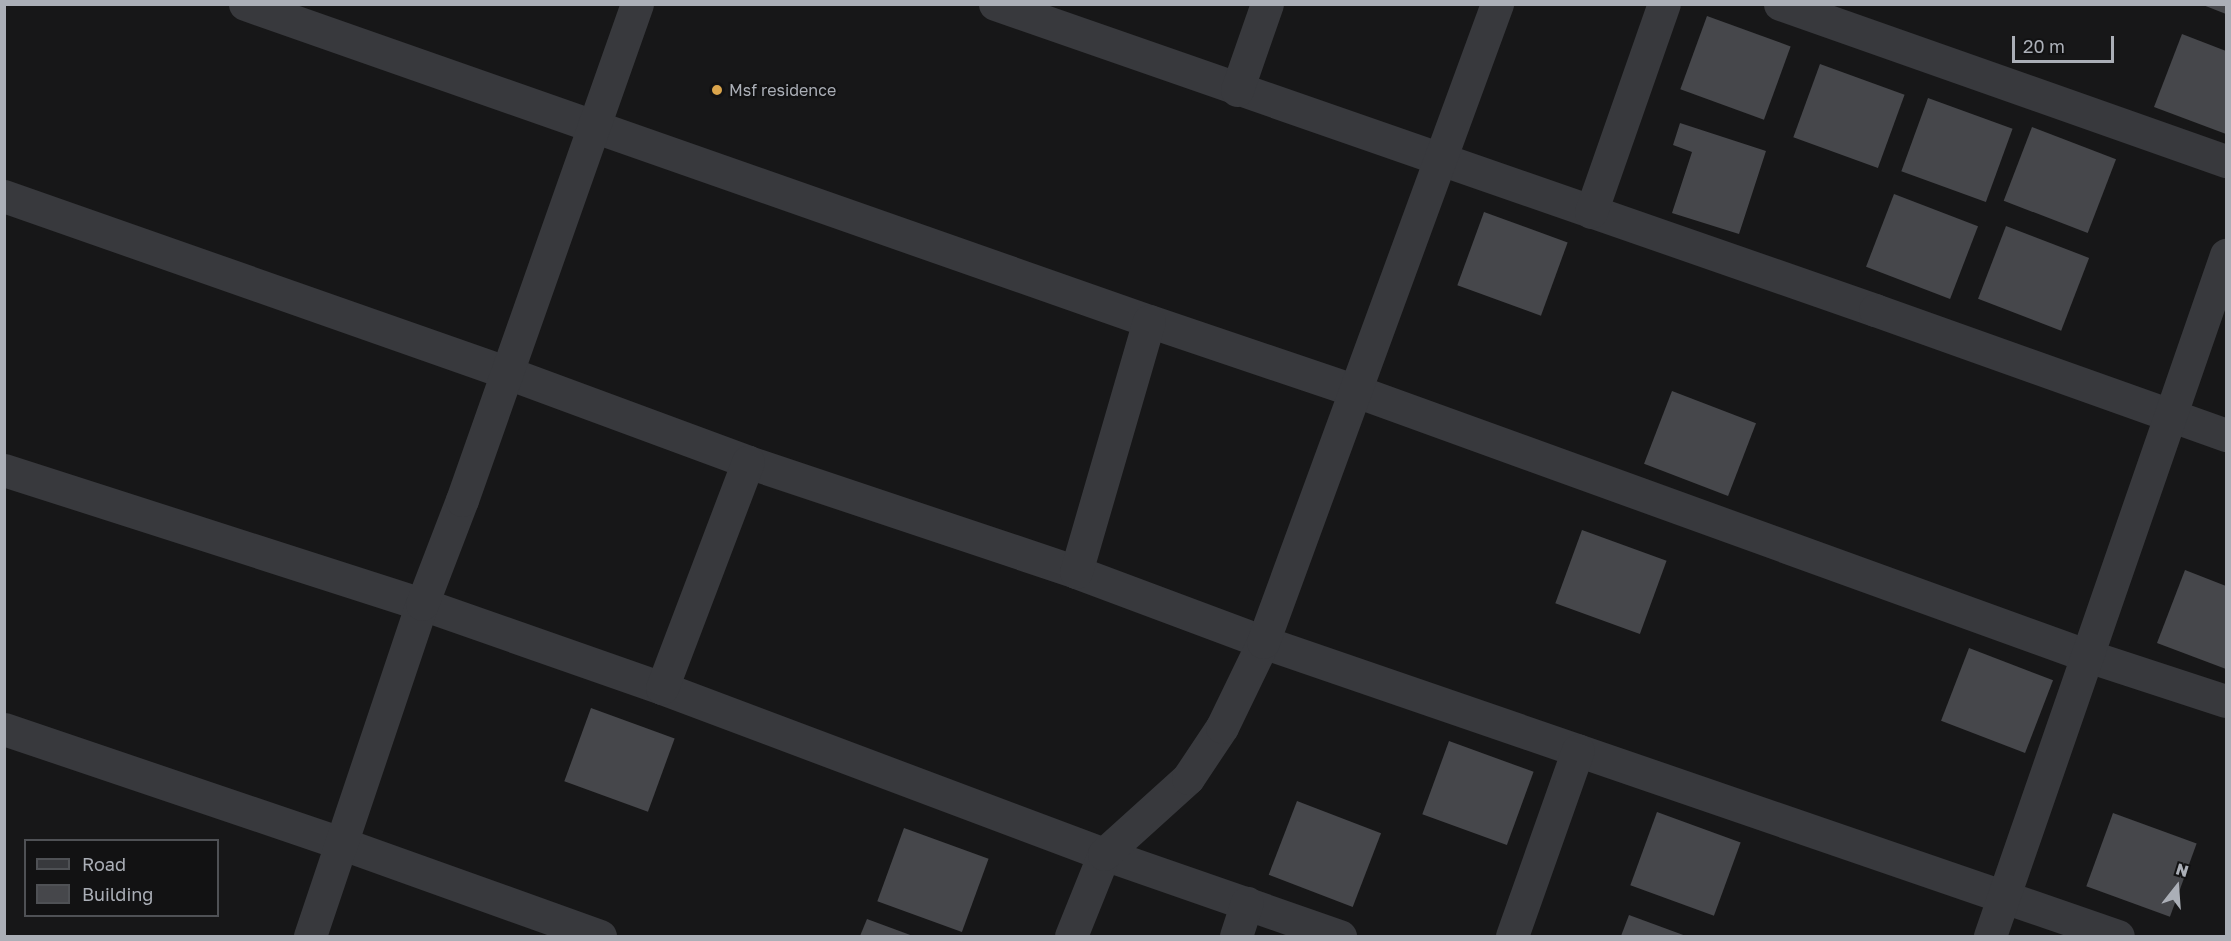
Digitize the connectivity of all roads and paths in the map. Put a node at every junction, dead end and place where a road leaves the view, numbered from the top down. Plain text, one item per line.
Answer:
1 (245, 4) edge
2 (638, 4) edge
3 (995, 4) edge
4 (1267, 4) edge
5 (1497, 4) edge
6 (1664, 4) edge
7 (1780, 4) edge
8 (1237, 90) junction
9 (596, 127) junction
10 (1440, 160) junction
11 (2226, 161) edge
12 (4, 196) edge
13 (1591, 212) junction
14 (2226, 255) edge
15 (1149, 321) junction
16 (508, 373) junction
17 (1356, 391) junction
18 (2170, 415) junction
19 (2226, 435) edge
20 (748, 462) junction
21 (4, 470) edge
22 (1076, 572) junction
23 (422, 604) junction
24 (1263, 642) junction
25 (2088, 656) junction
26 (662, 688) junction
27 (2226, 701) edge
28 (4, 729) edge
29 (1578, 750) junction
30 (343, 844) junction
31 (1104, 854) junction
32 (2004, 896) junction
33 (1248, 903) junction
34 (545, 927) edge
35 (310, 936) edge
36 (600, 936) edge
37 (1071, 936) edge
38 (1236, 936) edge
39 (1340, 936) edge
40 (1512, 936) edge
41 (1990, 936) edge
42 (2118, 936) edge

1 - 9 street
2 - 9 street
3 - 8 street
4 - 8 street
5 - 10 street
6 - 13 street
7 - 11 street
8 - 10 street
9 - 15 street
9 - 16 street
10 - 13 street
10 - 17 street
12 - 16 street
13 - 18 street
14 - 18 street
15 - 17 street
15 - 22 street
16 - 20 street
16 - 23 street
17 - 24 street
17 - 25 street
18 - 19 street
18 - 25 street
20 - 22 street
20 - 26 street
21 - 23 street
22 - 24 street
23 - 26 street
23 - 30 street
24 - 29 street
24 - 31 street
25 - 27 street
25 - 32 street
26 - 31 street
28 - 30 street
29 - 32 street
29 - 40 street
30 - 34 street
30 - 35 street
31 - 33 street
31 - 37 street
32 - 41 street
32 - 42 street
33 - 38 street
33 - 39 street
34 - 36 street

